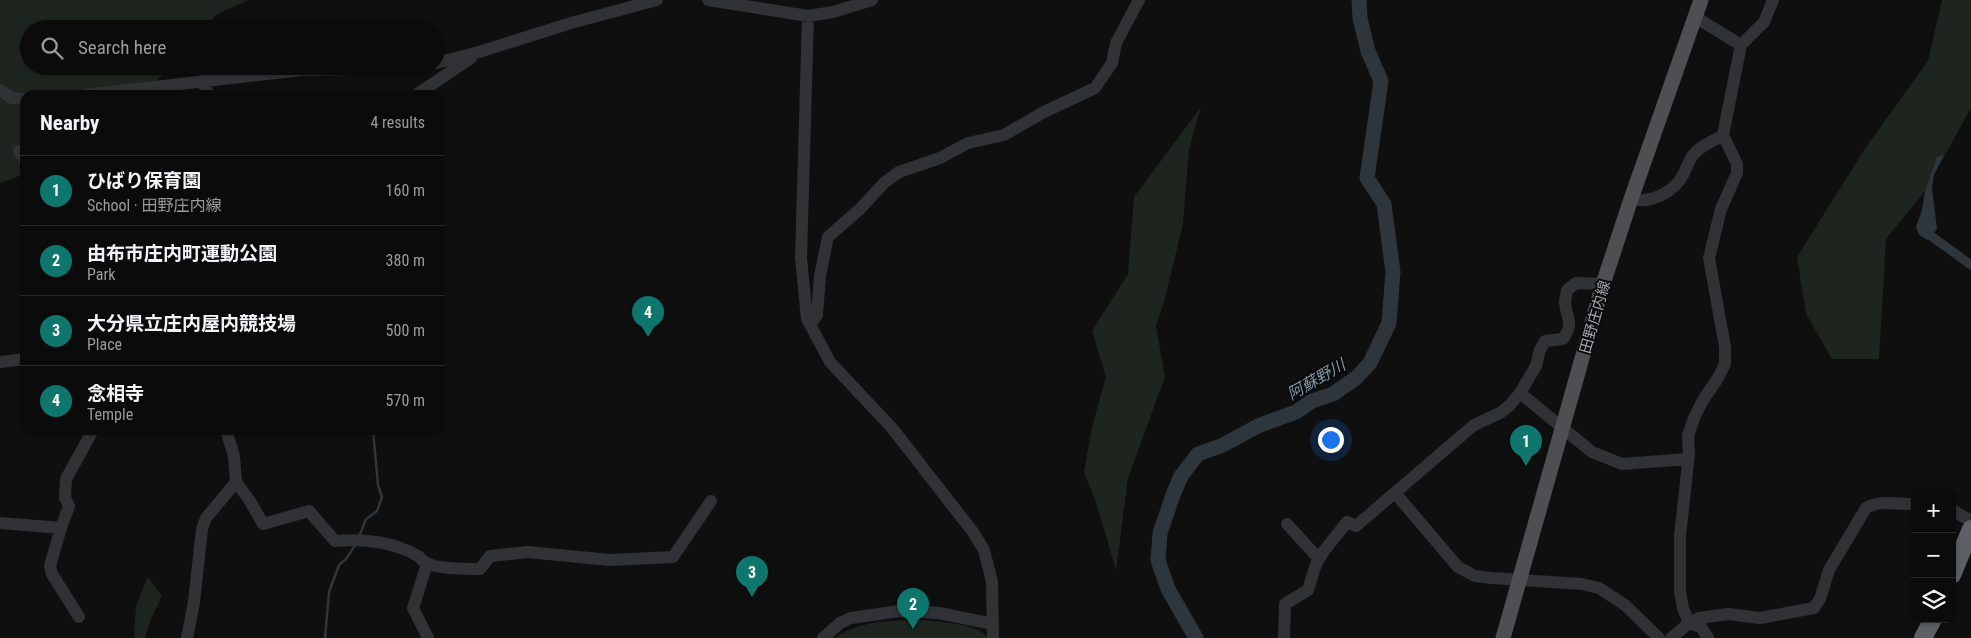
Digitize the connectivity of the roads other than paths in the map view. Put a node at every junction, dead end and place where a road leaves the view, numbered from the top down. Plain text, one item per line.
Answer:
1 (658, 0) edge
2 (708, 0) edge
3 (872, 0) edge
4 (1139, 0) edge
5 (1701, 0) edge
6 (1774, 0) edge
7 (836, 6) edge
8 (808, 16) junction
9 (1695, 17) junction
10 (1741, 45) junction
11 (479, 52) junction
12 (445, 61) edge
13 (257, 75) edge
14 (202, 81) junction
15 (0, 90) edge
16 (127, 90) edge
17 (206, 90) edge
18 (423, 90) edge
19 (20, 99) edge
20 (1723, 136) junction
21 (1631, 199) junction
22 (1604, 284) junction
23 (810, 325) junction
24 (20, 360) edge
25 (0, 362) edge
26 (1520, 393) junction
27 (1563, 429) junction
28 (90, 435) edge
29 (228, 435) edge
30 (1688, 459) junction
31 (236, 482) junction
32 (1395, 493) junction
33 (711, 501) dead end
34 (1911, 504) edge
35 (1956, 512) edge
36 (1971, 520) edge
37 (0, 522) edge
38 (1287, 524) dead end
39 (61, 528) junction
40 (1971, 529) edge
41 (1319, 560) junction
42 (427, 564) junction
43 (1956, 565) edge
44 (1520, 581) junction
45 (79, 616) dead end
46 (1690, 623) junction
47 (1931, 623) edge
48 (993, 624) junction
49 (187, 638) edge
50 (428, 638) edge
51 (823, 638) edge
52 (992, 638) edge
53 (1284, 638) edge
54 (1503, 638) edge
55 (1659, 638) edge
56 (1671, 638) edge
57 (1708, 638) edge
58 (1923, 638) edge

1 - 11 street
2 - 8 street
3 - 7 street
4 - 23 street
5 - 9 main road, 田野庄内線
6 - 10 street
7 - 8 street
8 - 23 street
9 - 10 street
9 - 21 main road, 田野庄内線
10 - 20 street
11 - 12 street
11 - 18 street
13 - 14 street
14 - 16 street
14 - 17 street
15 - 19 street
20 - 21 street
20 - 30 street
21 - 22 main road, 田野庄内線
22 - 26 street
22 - 27 main road, 田野庄内線
23 - 48 street
24 - 25 street
26 - 27 street
26 - 32 street
27 - 30 street
27 - 44 main road, 田野庄内線
28 - 39 street
29 - 31 street
30 - 46 street
31 - 42 street
31 - 49 street
32 - 41 street
32 - 44 street
33 - 42 street
34 - 46 street
35 - 36 street
37 - 39 street
38 - 41 street
39 - 45 street
40 - 43 highway
41 - 53 street
42 - 50 street
44 - 54 main road, 田野庄内線
44 - 55 street
46 - 56 street
46 - 57 street
47 - 58 highway
48 - 51 street
48 - 52 street

